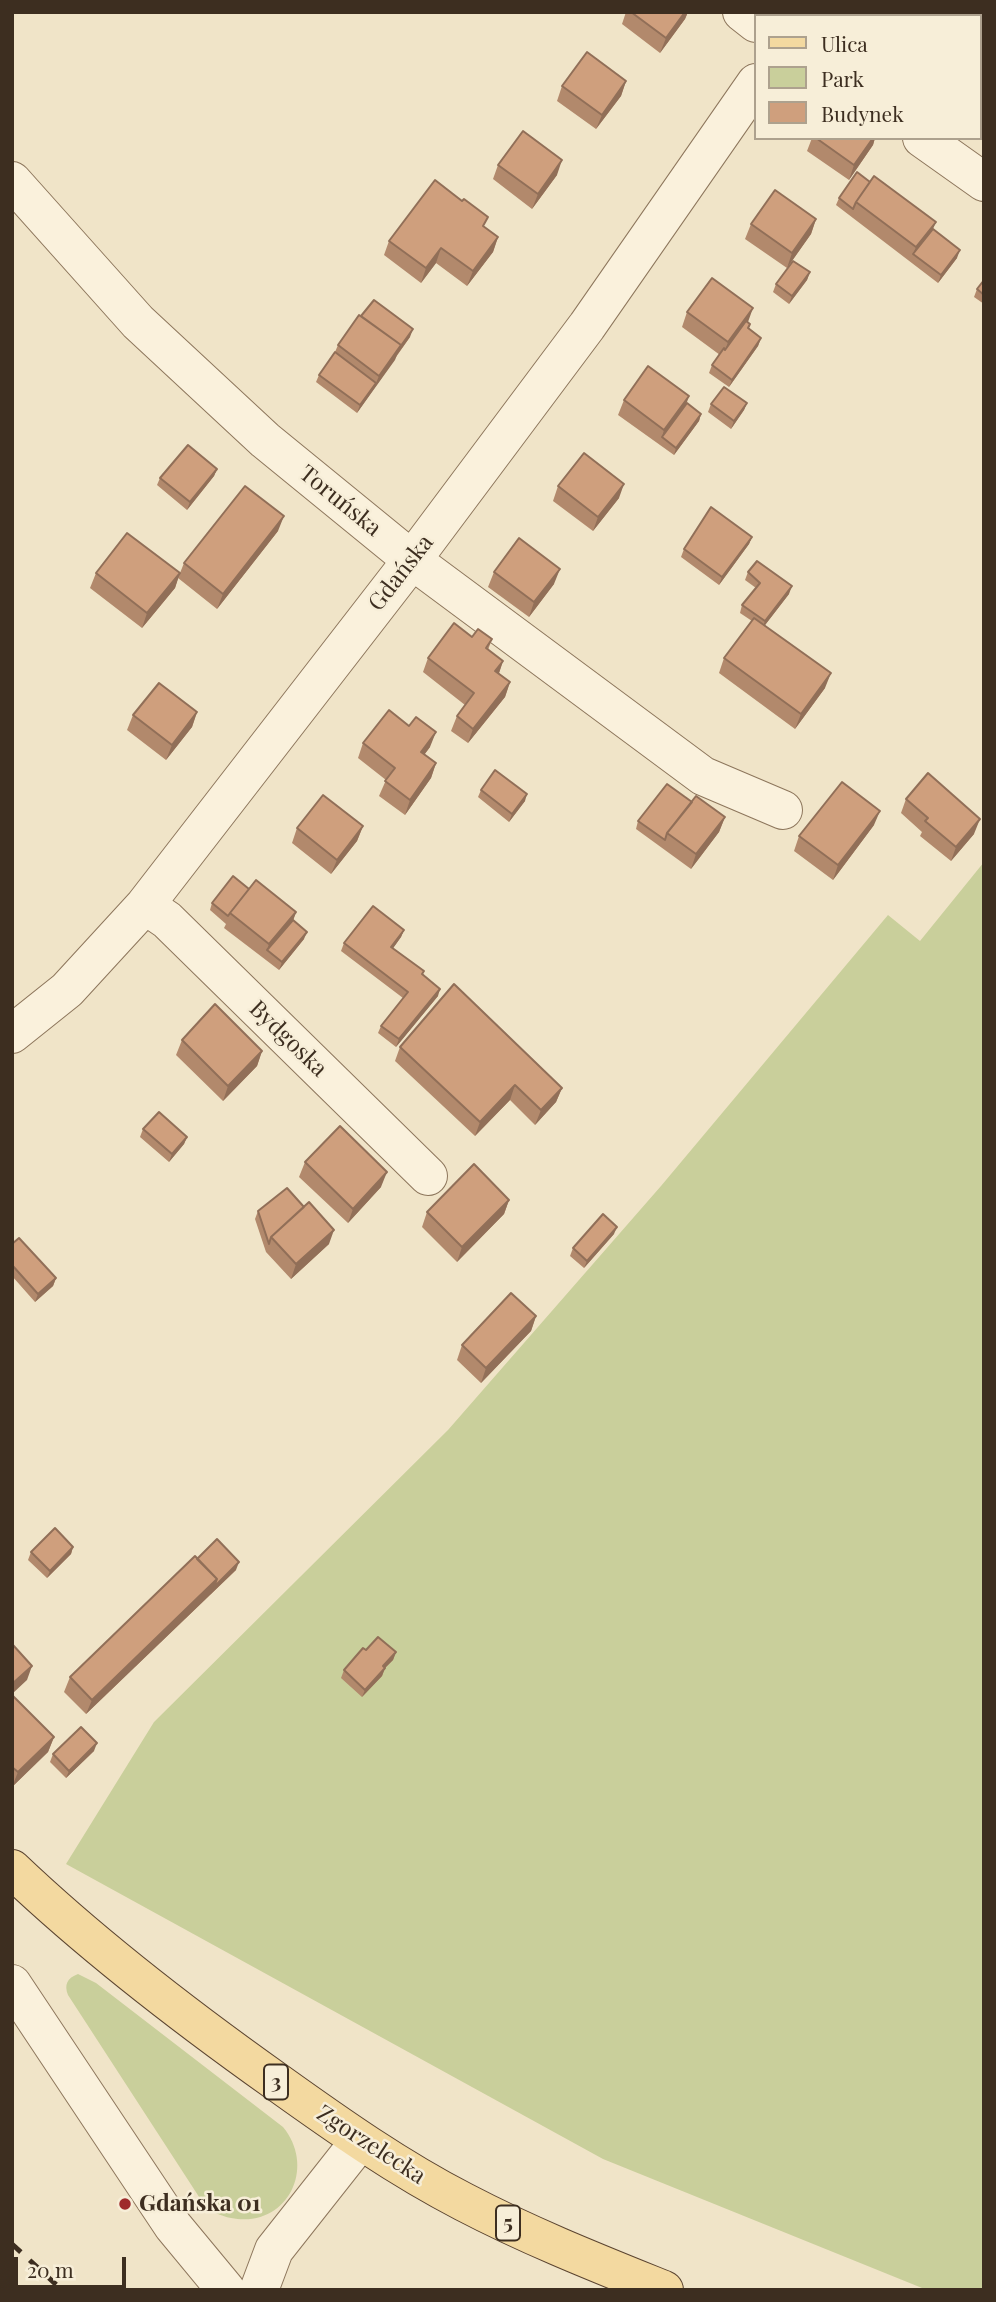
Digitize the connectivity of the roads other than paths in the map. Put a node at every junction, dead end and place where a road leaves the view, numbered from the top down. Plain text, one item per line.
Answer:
1 (754, 86) edge
2 (925, 140) edge
3 (12, 181) edge
4 (984, 182) edge
5 (412, 561) junction
6 (783, 810) dead end
7 (145, 905) junction
8 (12, 1034) edge
9 (428, 1176) dead end
10 (12, 1869) edge
11 (12, 1984) edge
12 (360, 2141) junction
13 (226, 2290) edge
14 (259, 2290) edge
15 (664, 2290) edge

1 - 5 street, Gdańska
2 - 4 street
3 - 5 street, Toruńska
5 - 6 street, Toruńska
5 - 7 street, Gdańska
7 - 8 street, Gdańska
7 - 9 street, Bydgoska
10 - 12 main road, Zgorzelecka / 3
11 - 13 street
12 - 14 street
12 - 15 main road, Zgorzelecka / 5

